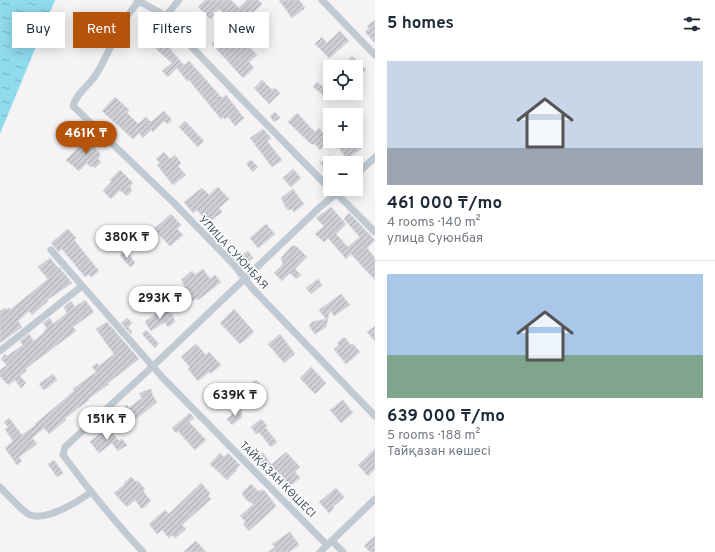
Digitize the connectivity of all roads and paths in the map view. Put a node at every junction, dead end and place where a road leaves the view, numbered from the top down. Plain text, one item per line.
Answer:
1 (179, 0) edge
2 (322, 0) edge
3 (138, 1) edge
4 (159, 12) edge
5 (169, 12) edge
6 (193, 48) edge
7 (375, 55) edge
8 (375, 157) edge
9 (363, 168) edge
10 (323, 182) edge
11 (334, 196) edge
12 (344, 196) edge
13 (375, 232) edge
14 (51, 250) dead end
15 (245, 279) junction
16 (82, 286) junction
17 (0, 351) edge
18 (153, 366) junction
19 (375, 416) edge
20 (0, 487) edge
21 (91, 492) junction
22 (375, 499) edge
23 (329, 543) junction
24 (143, 552) edge
25 (320, 552) edge
26 (343, 552) edge

1 - 5 street
2 - 7 street
3 - 4 street
3 - 15 street, УЛИЦА СУЮНБАЯ
6 - 10 street
8 - 9 street
11 - 15 street
12 - 13 street
14 - 16 street, ТАЙҚАЗАН КӨШЕСІ
15 - 18 street
15 - 19 street, УЛИЦА СУЮНБАЯ
16 - 17 street
16 - 18 street, ТАЙҚАЗАН КӨШЕСІ
18 - 21 street
18 - 23 street, ТАЙҚАЗАН КӨШЕСІ
20 - 21 street
21 - 24 street
22 - 23 street
23 - 25 street
23 - 26 street, ТАЙҚАЗАН КӨШЕСІ

